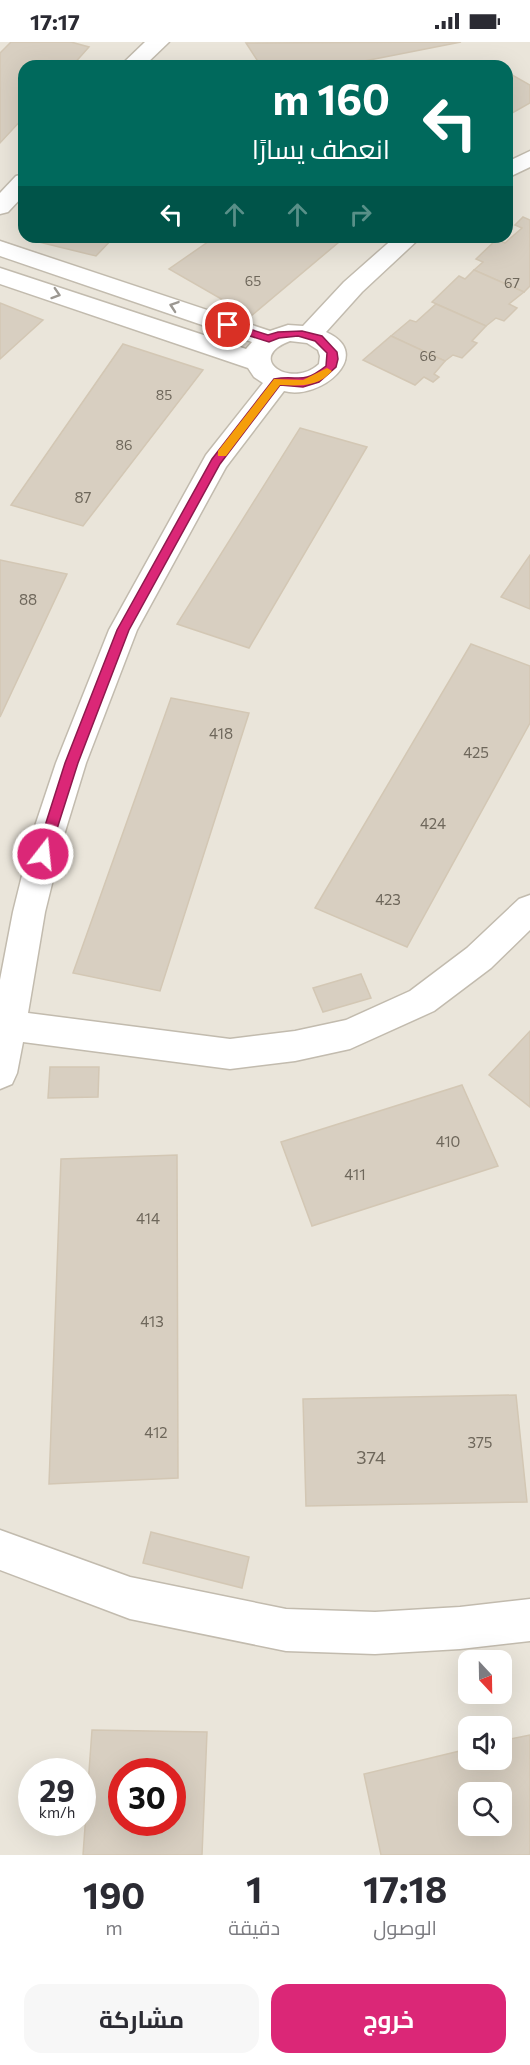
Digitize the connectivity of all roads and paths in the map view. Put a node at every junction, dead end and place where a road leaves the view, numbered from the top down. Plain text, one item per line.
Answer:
1 (158, 42) edge
2 (138, 60) edge
3 (530, 158) edge
4 (513, 168) edge
5 (18, 188) edge
6 (0, 207) edge
7 (403, 243) edge
8 (0, 248) edge
9 (0, 276) edge
10 (309, 335) junction
11 (269, 339) junction
12 (255, 362) junction
13 (278, 381) junction
14 (530, 909) edge
15 (8, 1025) junction
16 (0, 1073) edge
17 (0, 1549) edge
18 (530, 1620) edge

1 - 2 street
3 - 4 street
5 - 6 street
7 - 10 street
11 -> 8 street
9 -> 12 street
10 - 11 street
10 - 13 street
11 - 12 street
12 - 13 street
13 - 15 street
14 - 15 street
15 - 16 street
17 - 18 street

